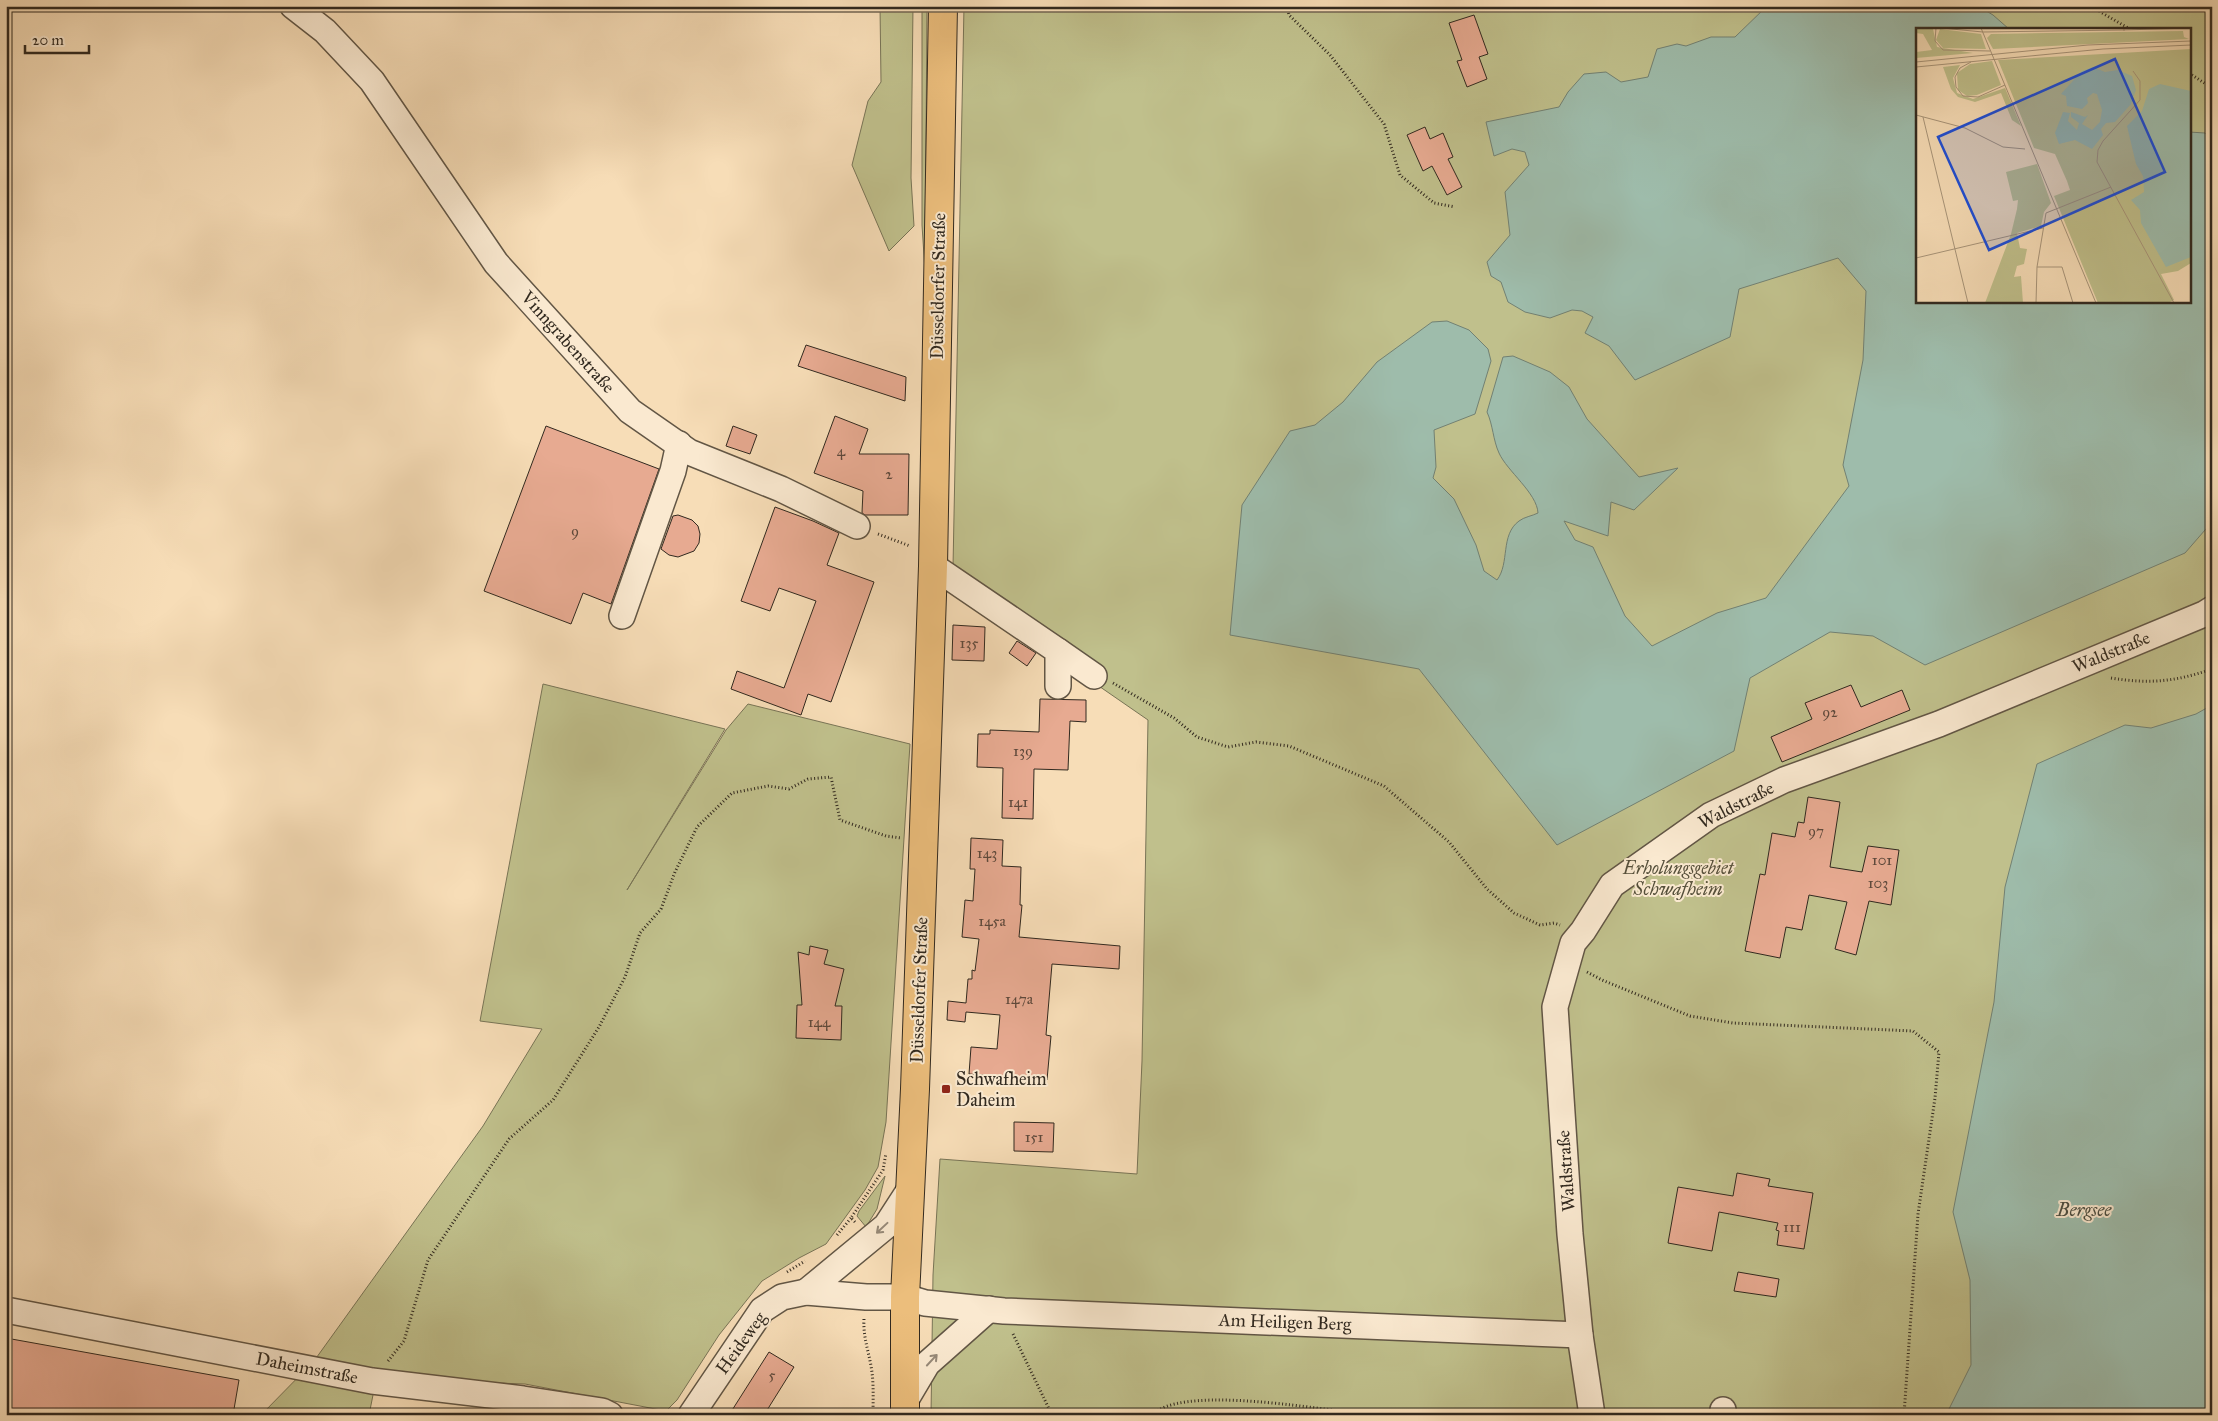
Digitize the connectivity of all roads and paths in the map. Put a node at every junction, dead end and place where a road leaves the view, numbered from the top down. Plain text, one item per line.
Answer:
1 (293, 6) edge
2 (943, 6) edge
3 (1287, 6) edge
4 (2090, 6) edge
5 (2128, 28) edge
6 (2190, 73) edge
7 (2212, 88) edge
8 (1455, 206) dead end
9 (679, 444) junction
10 (857, 526) joint
11 (933, 566) junction
12 (2212, 609) edge
13 (622, 616) dead end
14 (1058, 651) junction
15 (2212, 669) edge
16 (1094, 676) joint
17 (2142, 683) dead end
18 (1058, 686) dead end
19 (904, 838) dead end
20 (1581, 934) junction
21 (1566, 962) junction
22 (886, 1150) dead end
23 (910, 1189) junction
24 (866, 1242) junction
25 (806, 1292) junction
26 (866, 1297) junction
27 (905, 1297) junction
28 (989, 1309) junction
29 (6, 1310) edge
30 (1012, 1332) dead end
31 (1580, 1335) junction
32 (372, 1381) junction
33 (905, 1408) edge
34 (610, 1415) edge
35 (691, 1415) edge
36 (873, 1415) edge
37 (1052, 1415) edge
38 (1152, 1415) edge
39 (1336, 1415) edge
40 (1592, 1415) edge
41 (1904, 1415) edge

1 - 9 street, Vinngrabenstraße
2 - 11 main road, Düsseldorfer Straße
3 - 8 path
4 - 5 path
6 - 7 path
9 - 10 street, Vinngrabenstraße
9 - 13 street
10 - 11 path
11 - 14 street
11 - 23 main road, Düsseldorfer Straße
12 - 20 street, Waldstraße
14 - 16 street
14 - 18 street
15 - 17 path
16 - 20 path
19 - 32 path
20 - 21 street, Waldstraße
21 - 31 street, Waldstraße
21 - 41 path
22 - 24 path
23 -> 24 street, Heideweg
23 - 27 main road, Düsseldorfer Straße
24 - 25 street, Heideweg
25 - 26 street, Heideweg
25 - 35 street, Heideweg
26 - 27 street, Heideweg
26 - 36 path
27 - 28 street, Am Heiligen Berg
27 - 33 main road, Düsseldorfer Straße
28 - 31 street, Am Heiligen Berg
33 -> 28 street
29 - 32 street, Daheimstraße
30 - 37 path
31 - 40 street, Waldstraße
32 - 34 street, Daheimstraße
38 - 39 path

